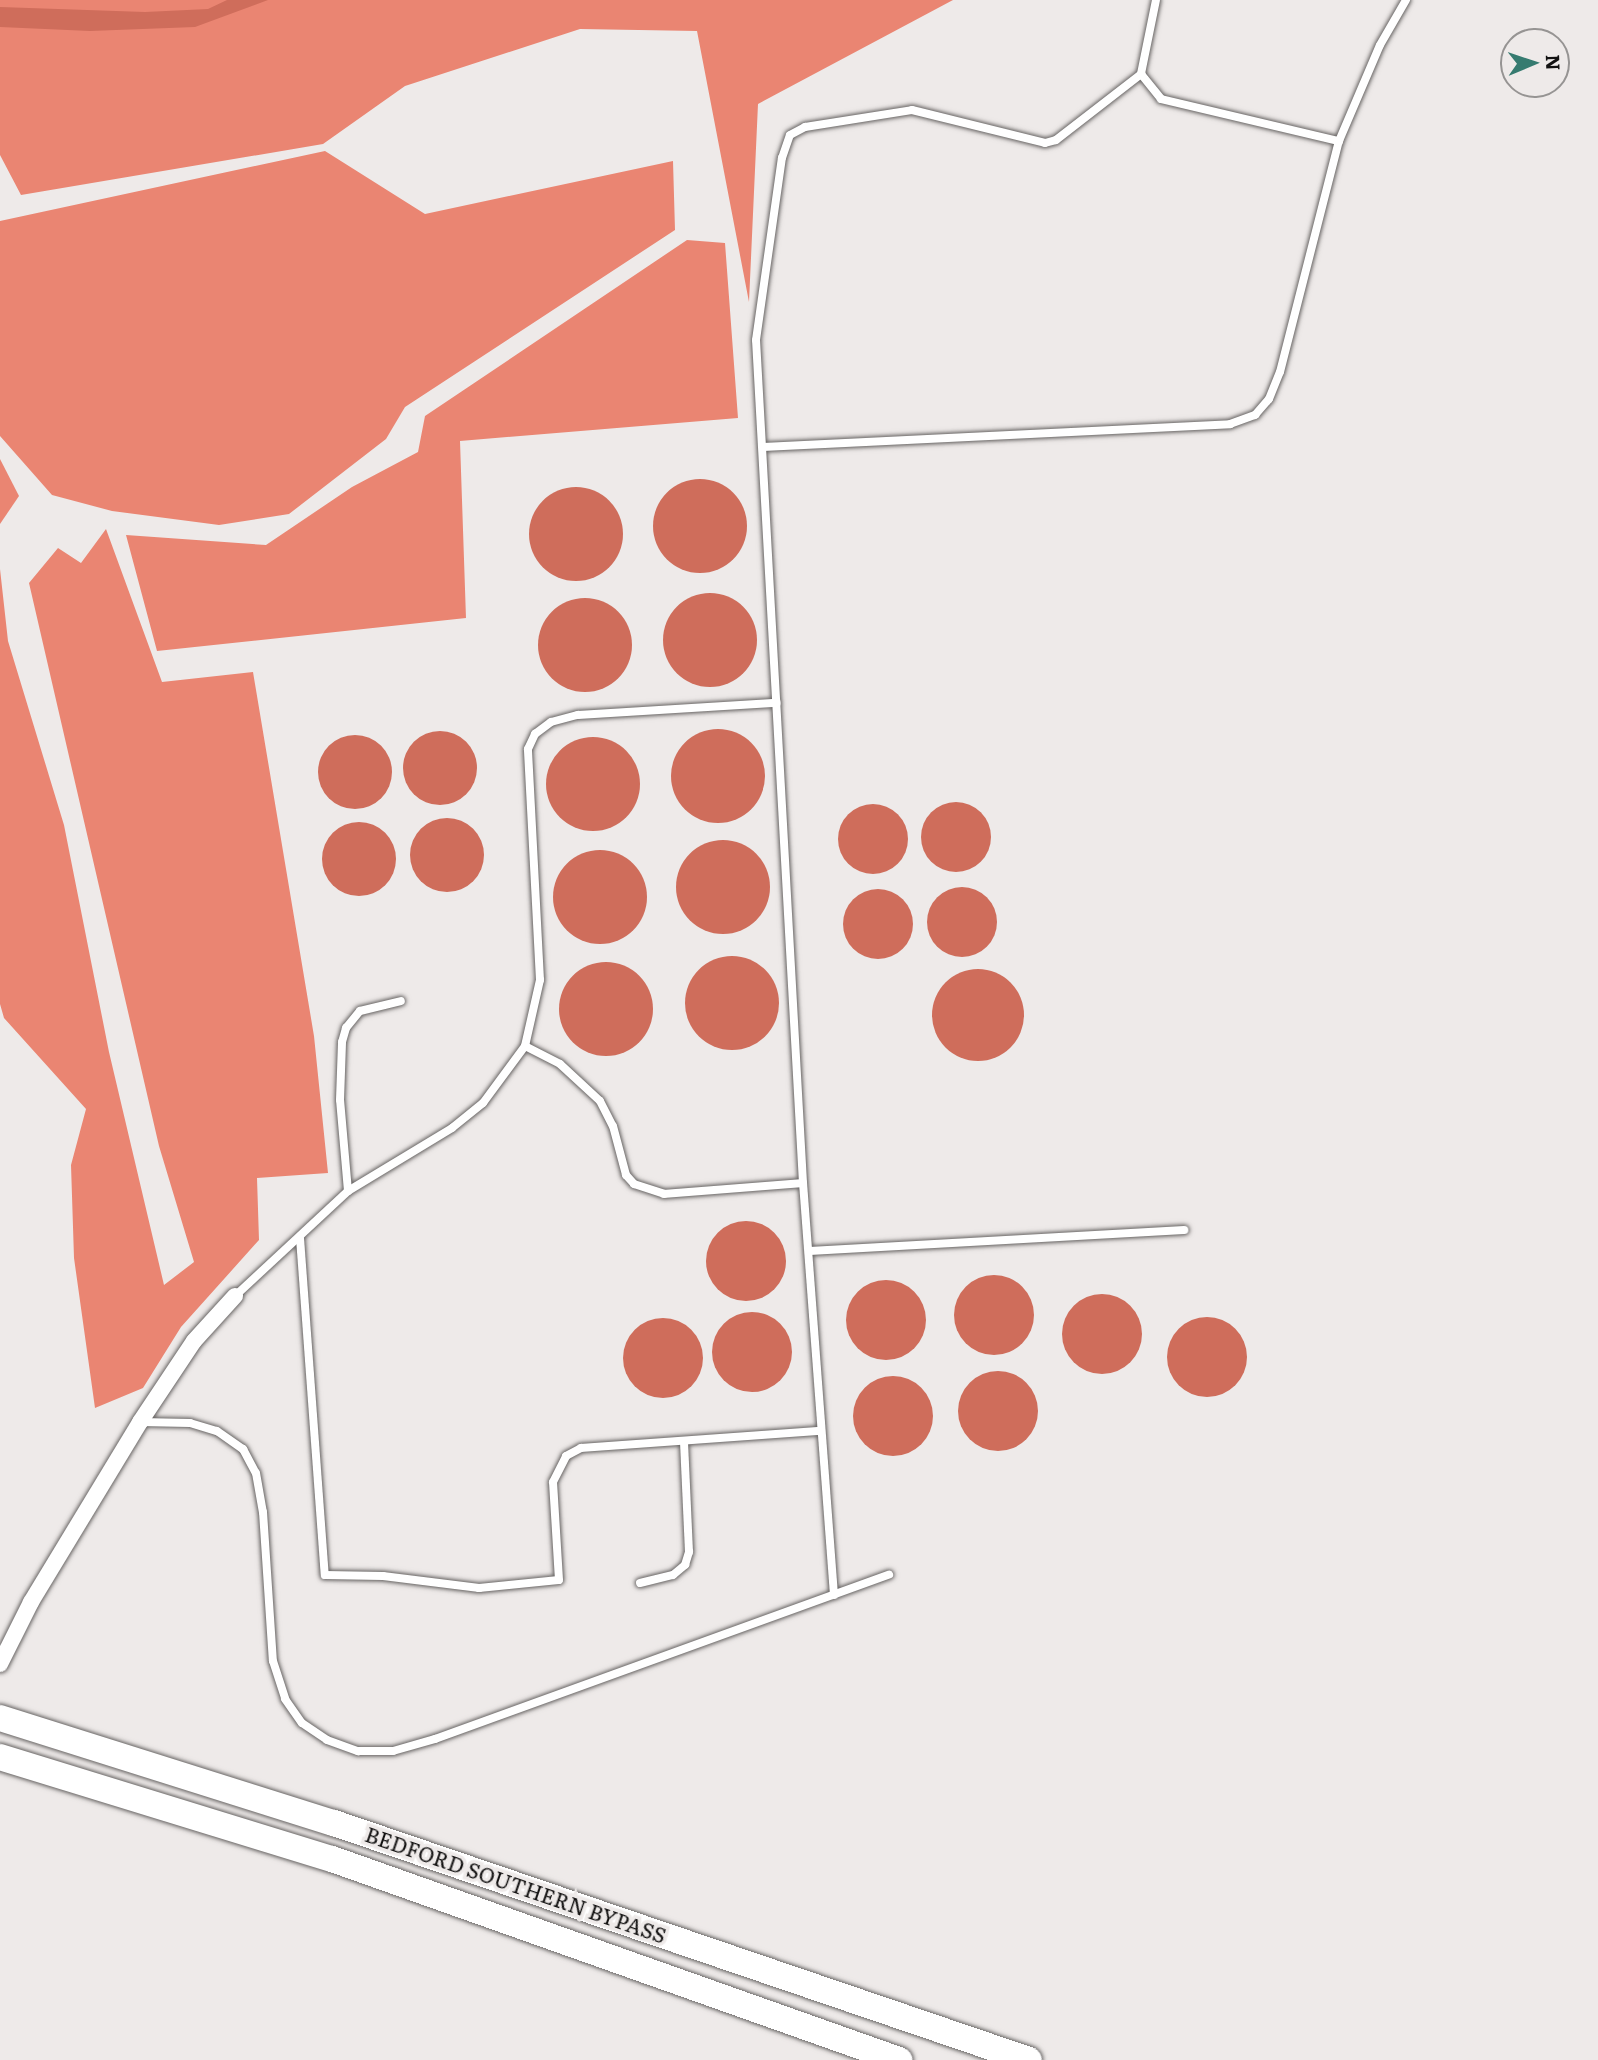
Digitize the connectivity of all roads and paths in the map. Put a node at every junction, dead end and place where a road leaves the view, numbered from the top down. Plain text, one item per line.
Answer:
1 (1156, 0) edge
2 (1406, 0) edge
3 (1140, 74) junction
4 (1339, 141) junction
5 (763, 447) junction
6 (777, 703) junction
7 (401, 1001) dead end
8 (525, 1046) junction
9 (803, 1183) junction
10 (348, 1191) junction
11 (1184, 1230) dead end
12 (300, 1238) junction
13 (809, 1251) junction
14 (235, 1296) joint
15 (141, 1422) junction
16 (820, 1431) junction
17 (684, 1444) junction
18 (890, 1575) dead end
19 (640, 1583) dead end
20 (834, 1595) junction
21 (0, 1664) edge
22 (0, 1718) edge
23 (0, 1757) edge
24 (899, 2060) edge
25 (1029, 2060) edge

1 - 3 lane
2 - 4 lane
3 - 4 lane
3 - 5 lane
4 - 5 lane
5 - 6 lane
6 - 8 lane
6 - 9 lane
7 - 10 lane
8 - 9 lane
8 - 10 lane
9 - 13 lane
10 - 12 lane
11 - 13 lane
12 - 14 lane
12 - 17 lane
13 - 16 lane
14 - 15 street
15 - 20 lane
15 - 21 street
16 - 17 lane
16 - 20 lane
17 - 19 lane
18 - 20 lane
22 - 25 highway, BEDFORD SOUTHERN BYPASS
23 - 24 highway, BEDFORD SOUTHERN BYPASS

